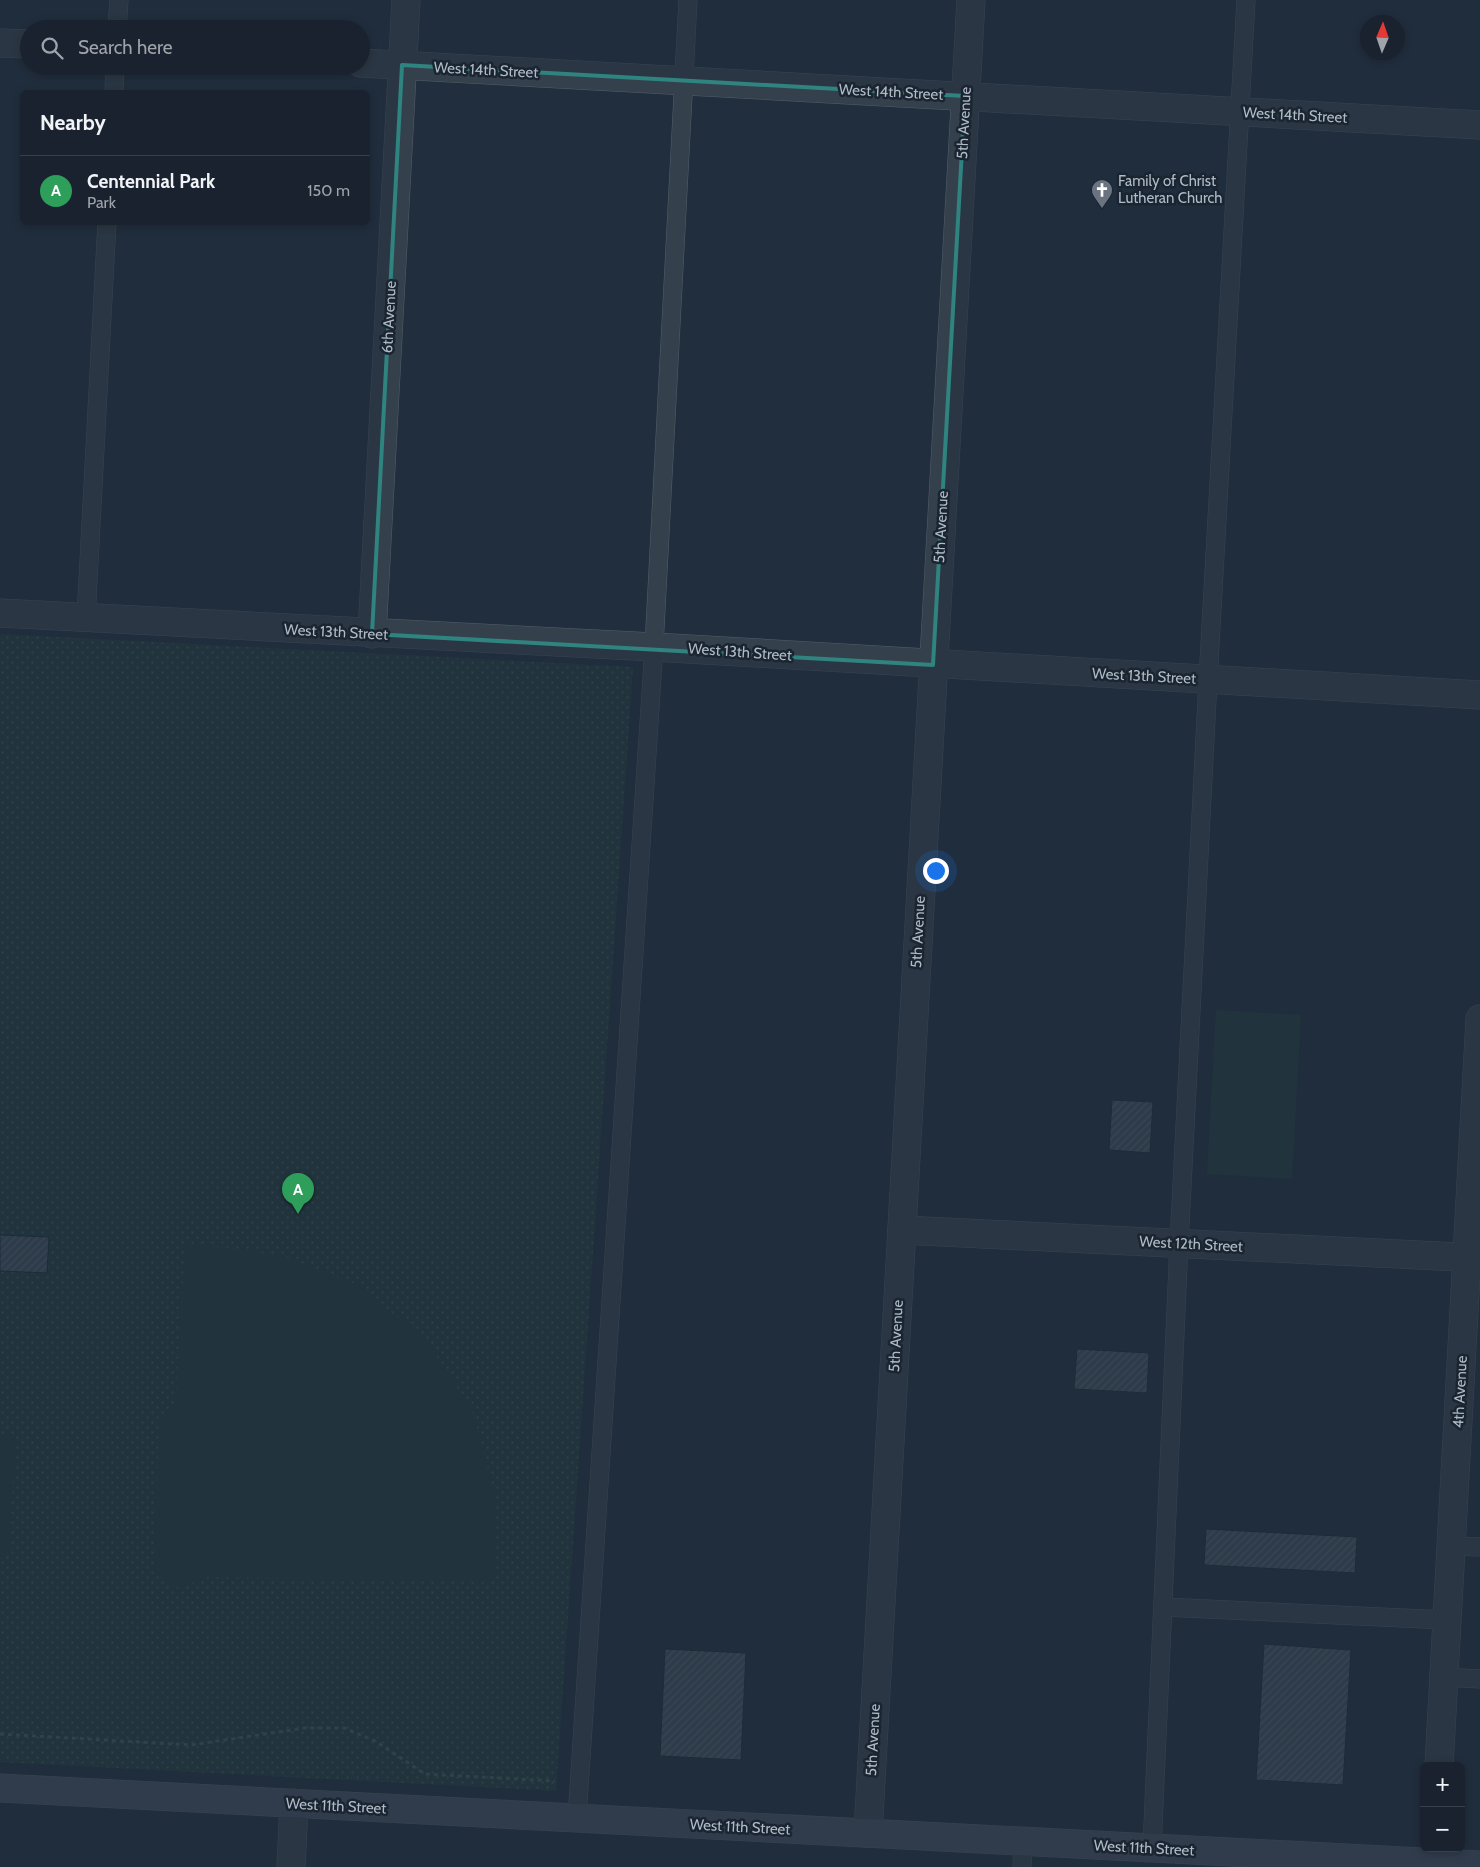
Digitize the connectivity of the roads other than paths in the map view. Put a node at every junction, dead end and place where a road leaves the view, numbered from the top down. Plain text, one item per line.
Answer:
1 (119, 0) edge
2 (406, 0) edge
3 (688, 0) edge
4 (970, 0) edge
5 (1246, 0) edge
6 (118, 20) edge
7 (0, 43) edge
8 (20, 44) edge
9 (370, 63) edge
10 (402, 65) junction
11 (115, 75) edge
12 (682, 80) junction
13 (114, 90) edge
14 (965, 96) junction
15 (1241, 112) junction
16 (1480, 125) edge
17 (107, 225) edge
18 (0, 613) edge
19 (86, 618) junction
20 (372, 634) junction
21 (654, 647) junction
22 (934, 665) junction
23 (1208, 680) junction
24 (1480, 695) edge
25 (1480, 1019) edge
26 (902, 1230) junction
27 (1179, 1243) junction
28 (1474, 1257) edge
29 (1451, 1546) junction
30 (1480, 1547) edge
31 (1163, 1607) junction
32 (1448, 1620) junction
33 (1444, 1677) junction
34 (1480, 1679) edge
35 (1439, 1762) edge
36 (0, 1788) edge
37 (294, 1803) junction
38 (577, 1818) junction
39 (868, 1833) junction
40 (1152, 1848) junction
41 (1022, 1854) edge
42 (1434, 1859) edge
43 (1480, 1865) edge
44 (291, 1867) edge

1 - 6 lane
2 - 10 street, 6th Avenue
3 - 12 lane
4 - 14 street, 5th Avenue
5 - 15 lane
7 - 8 street
9 - 10 street, West 14th Street
10 - 12 street, West 14th Street
10 - 20 street, 6th Avenue
11 - 13 lane
12 - 14 street, West 14th Street
12 - 21 lane
14 - 15 street, West 14th Street
14 - 22 street, 5th Avenue
15 - 16 street, West 14th Street
15 - 23 lane
17 - 19 lane
18 - 19 street, West 13th Street
19 - 20 street, West 13th Street
20 - 21 street, West 13th Street
21 - 22 street, West 13th Street
21 - 38 lane
22 - 23 street, West 13th Street
22 - 26 street, 5th Avenue
23 - 24 street, West 13th Street
23 - 27 lane
25 - 28 street, 4th Avenue
26 - 27 street, West 12th Street
26 - 39 street, 5th Avenue
27 - 28 street, West 12th Street
27 - 31 lane
28 - 29 street, 4th Avenue
29 - 30 lane
29 - 32 street, 4th Avenue
31 - 32 lane
31 - 40 lane
32 - 33 street, 4th Avenue
33 - 34 lane
33 - 35 street, 4th Avenue
36 - 37 main road, West 11th Street
37 - 38 main road, West 11th Street
37 - 44 street
38 - 39 main road, West 11th Street
39 - 41 main road, West 11th Street
40 - 41 main road, West 11th Street
40 - 42 main road, West 11th Street
42 - 43 main road, West 11th Street

